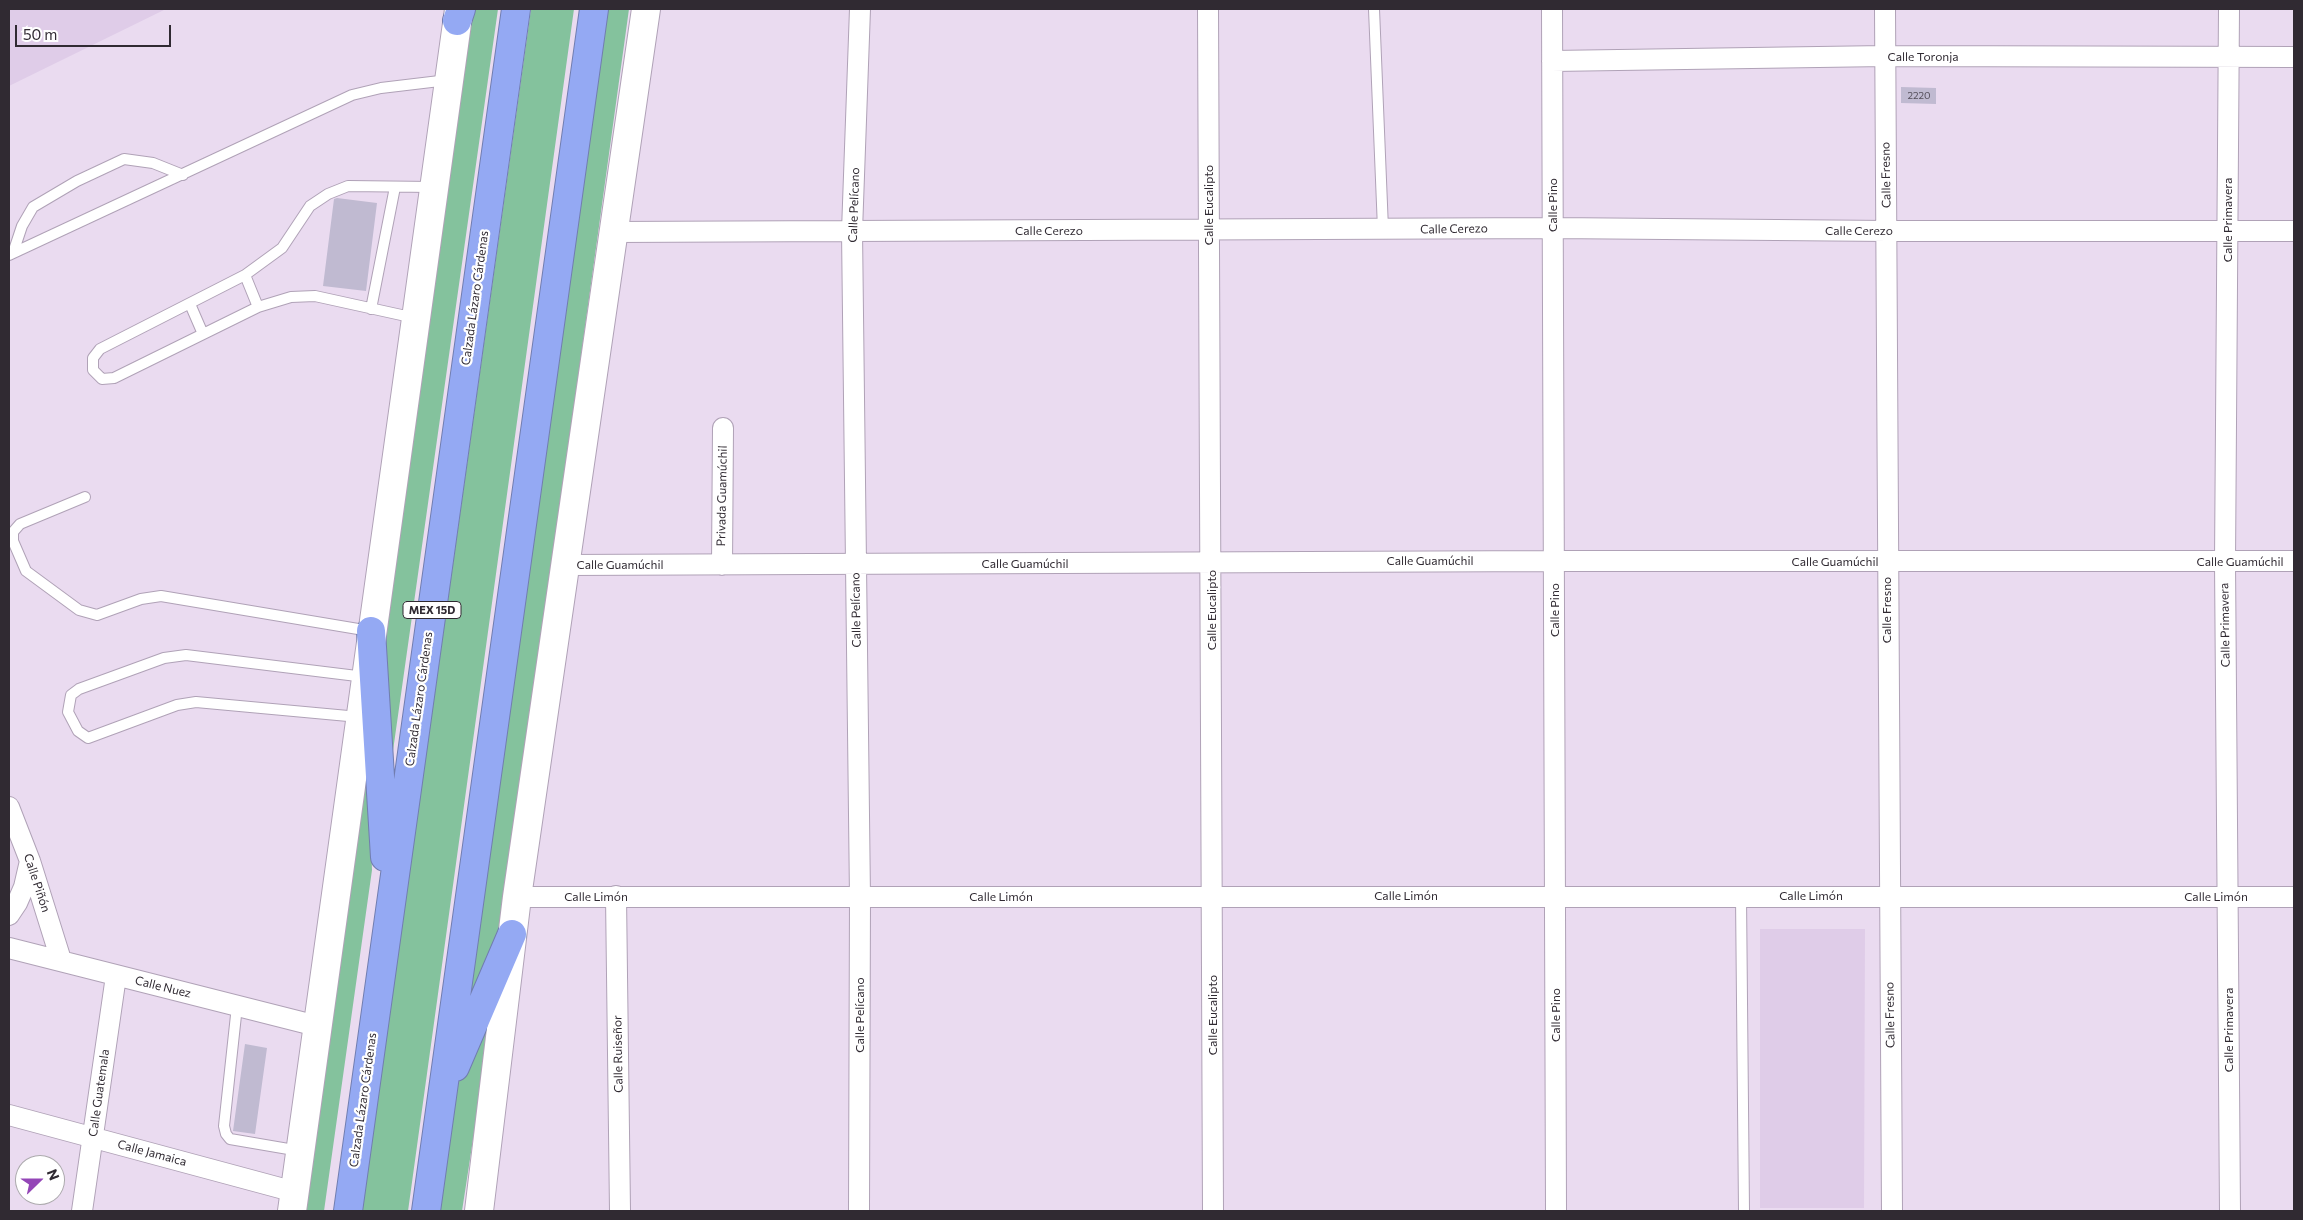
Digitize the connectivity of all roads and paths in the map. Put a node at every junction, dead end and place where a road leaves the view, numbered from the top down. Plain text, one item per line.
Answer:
1 (516, 9) edge
2 (594, 9) edge
3 (646, 9) edge
4 (860, 9) edge
5 (1208, 9) edge
6 (1552, 9) edge
7 (1885, 9) edge
8 (2229, 9) edge
9 (1374, 10) edge
10 (459, 13) edge
11 (1885, 56) junction
12 (2294, 57) edge
13 (2229, 58) junction
14 (1552, 61) junction
15 (449, 79) junction
16 (183, 175) junction
17 (395, 186) junction
18 (434, 186) junction
19 (1554, 228) junction
20 (1383, 229) junction
21 (852, 231) junction
22 (1210, 231) junction
23 (1887, 231) junction
24 (2228, 231) junction
25 (2294, 231) edge
26 (614, 232) junction
27 (11, 254) edge
28 (245, 275) junction
29 (190, 304) junction
30 (258, 307) junction
31 (371, 308) junction
32 (416, 318) junction
33 (203, 334) junction
34 (723, 428) dead end
35 (85, 497) dead end
36 (1555, 560) junction
37 (2294, 561) edge
38 (1887, 562) junction
39 (2225, 562) junction
40 (1211, 563) junction
41 (566, 565) junction
42 (722, 565) junction
43 (855, 565) junction
44 (371, 632) junction
45 (365, 677) junction
46 (360, 717) junction
47 (9, 807) edge
48 (30, 861) junction
49 (1555, 895) junction
50 (616, 896) junction
51 (1741, 896) junction
52 (1888, 896) junction
53 (517, 897) junction
54 (1213, 897) junction
55 (2228, 897) junction
56 (2294, 897) edge
57 (860, 898) junction
58 (9, 914) edge
59 (389, 917) junction
60 (512, 934) junction
61 (9, 948) edge
62 (60, 960) junction
63 (116, 976) junction
64 (236, 1006) junction
65 (317, 1026) junction
66 (441, 1098) junction
67 (9, 1115) edge
68 (93, 1137) junction
69 (300, 1151) junction
70 (294, 1202) edge
71 (82, 1211) edge
72 (348, 1211) edge
73 (426, 1211) edge
74 (479, 1211) edge
75 (620, 1211) edge
76 (859, 1211) edge
77 (1214, 1211) edge
78 (1556, 1211) edge
79 (1744, 1211) edge
80 (1892, 1211) edge
81 (2230, 1211) edge

1 - 59 highway, Calzada Lázaro Cárdenas / MEX 15D
2 - 66 highway
3 - 26 main road
4 - 21 street, Calle Pelícano
5 - 22 street, Calle Eucalipto
6 - 14 street, Calle Pino
7 - 11 street, Calle Fresno
8 - 13 street, Calle Primavera
9 - 20 lane
10 - 15 main road
11 - 13 street, Calle Toronja
11 - 14 street, Calle Toronja
11 - 23 street, Calle Fresno
12 - 13 street, Calle Toronja
13 - 24 street, Calle Primavera
14 - 19 street, Calle Pino
15 - 16 lane
15 - 18 main road
16 - 27 lane
16 - 27 lane
17 - 18 lane
17 - 28 lane
17 - 31 lane
18 - 32 main road
19 - 20 street, Calle Cerezo
19 - 23 street, Calle Cerezo
19 - 36 street, Calle Pino
20 - 22 street, Calle Cerezo
21 - 22 street, Calle Cerezo
21 - 26 street, Calle Cerezo
21 - 43 street, Calle Pelícano
22 - 40 street, Calle Eucalipto
23 - 24 street, Calle Cerezo
23 - 38 street, Calle Fresno
24 - 25 street, Calle Cerezo
24 - 39 street, Calle Primavera
26 - 41 main road
28 - 29 lane
28 - 30 lane
29 - 33 lane
29 - 33 lane
30 - 31 lane
30 - 33 lane
31 - 32 lane
32 - 44 main road
34 - 42 street, Privada Guamúchil
35 - 44 lane
36 - 38 street, Calle Guamúchil
36 - 40 street, Calle Guamúchil
36 - 49 street, Calle Pino
37 - 39 street, Calle Guamúchil
38 - 39 street, Calle Guamúchil
38 - 52 street, Calle Fresno
39 - 55 street, Calle Primavera
40 - 43 street, Calle Guamúchil
40 - 54 street, Calle Eucalipto
41 - 42 street, Calle Guamúchil
41 - 53 main road
42 - 43 street, Calle Guamúchil
43 - 57 street, Calle Pelícano
44 - 45 main road
44 - 59 highway
45 - 46 main road
45 - 46 lane
46 - 65 main road
47 - 48 street, Calle Piñón
48 - 58 street
48 - 62 street, Calle Piñón
49 - 51 street, Calle Limón
49 - 54 street, Calle Limón
49 - 78 street, Calle Pino
50 - 53 street, Calle Limón
50 - 57 street, Calle Limón
50 - 75 street, Calle Ruiseñor
51 - 52 street, Calle Limón
51 - 79 lane
52 - 55 street, Calle Limón
52 - 80 street, Calle Fresno
53 - 60 main road
54 - 57 street, Calle Limón
54 - 77 street, Calle Eucalipto
55 - 56 street, Calle Limón
55 - 81 street, Calle Primavera
57 - 76 street, Calle Pelícano
59 - 72 highway, Calzada Lázaro Cárdenas / MEX 15D
60 - 66 highway
60 - 74 main road
61 - 62 street, Calle Nuez
62 - 63 street, Calle Nuez
63 - 64 street, Calle Nuez
63 - 68 street, Calle Guatemala
64 - 65 street, Calle Nuez
64 - 69 lane
65 - 69 main road
66 - 73 highway
67 - 68 street, Calle Jamaica
68 - 70 street, Calle Jamaica
68 - 71 street, Calle Guatemala
69 - 70 main road

